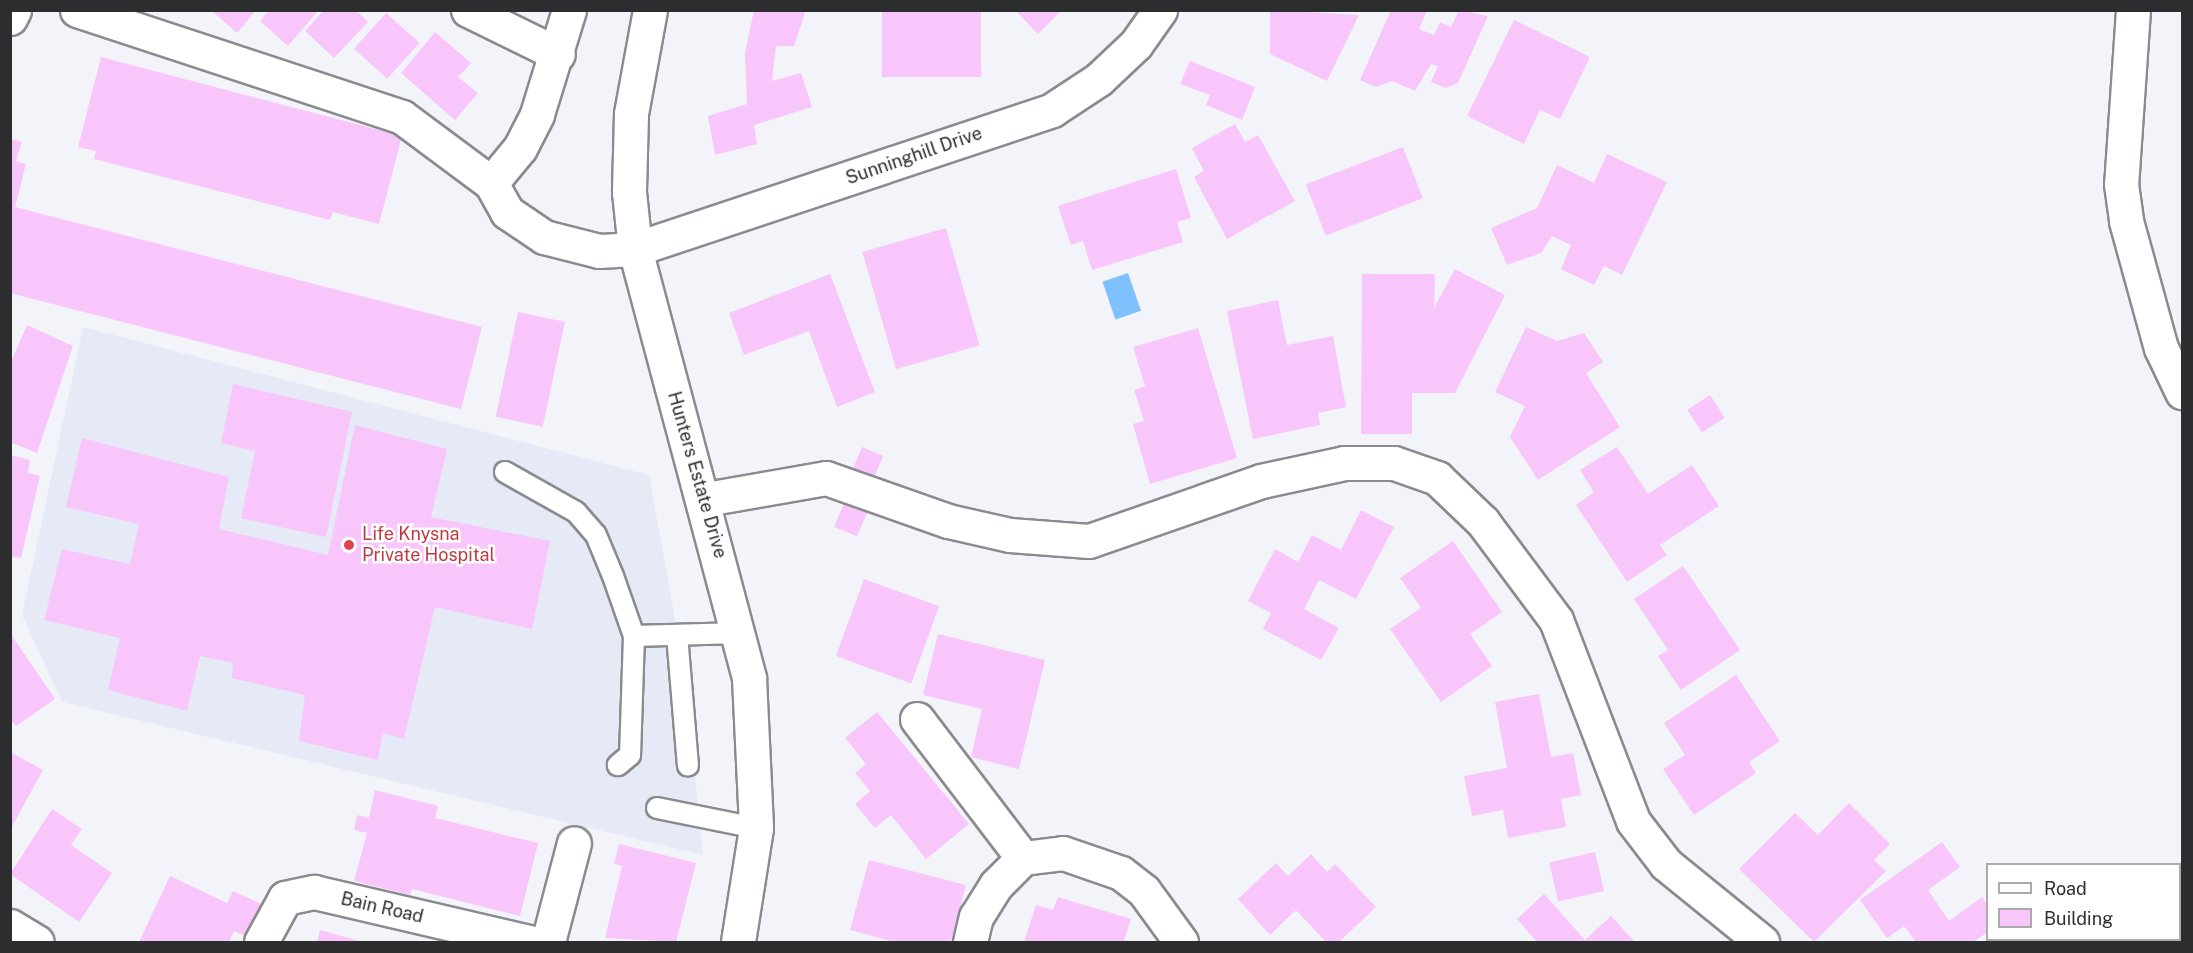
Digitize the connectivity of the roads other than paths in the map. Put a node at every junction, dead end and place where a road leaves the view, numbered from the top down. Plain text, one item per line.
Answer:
1 (14, 10) edge
2 (77, 10) edge
3 (468, 10) edge
4 (569, 10) edge
5 (650, 10) edge
6 (1160, 10) edge
7 (2133, 10) edge
8 (10, 18) edge
9 (558, 54) junction
10 (491, 183) junction
11 (635, 249) junction
12 (2182, 392) edge
13 (506, 472) dead end
14 (706, 499) junction
15 (740, 633) junction
16 (677, 635) junction
17 (634, 636) junction
18 (917, 719) dead end
19 (618, 765) dead end
20 (688, 766) dead end
21 (657, 808) dead end
22 (756, 828) junction
23 (574, 843) dead end
24 (1023, 858) junction
25 (10, 926) edge
26 (37, 942) edge
27 (261, 942) edge
28 (529, 942) edge
29 (548, 942) edge
30 (738, 942) edge
31 (970, 942) edge
32 (1181, 942) edge
33 (1762, 942) edge

1 - 8 street
2 - 10 street
3 - 9 street
4 - 9 street
5 - 11 street, Hunters Estate Drive
6 - 11 street, Sunninghill Drive
7 - 12 street
9 - 10 street
10 - 11 street, Sunninghill Drive
11 - 14 street, Hunters Estate Drive
13 - 17 lane
14 - 15 street, Hunters Estate Drive
14 - 33 street
15 - 16 lane
15 - 22 street, Hunters Estate Drive
16 - 17 lane
16 - 20 lane
17 - 19 lane
18 - 24 street
21 - 22 lane
22 - 30 street, Hunters Estate Drive
23 - 29 street
24 - 31 street
24 - 32 street
25 - 26 street
27 - 28 street, Bain Road

